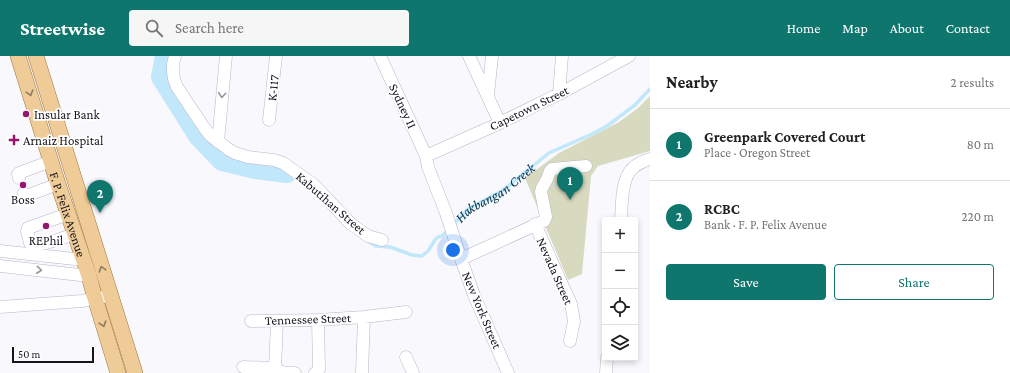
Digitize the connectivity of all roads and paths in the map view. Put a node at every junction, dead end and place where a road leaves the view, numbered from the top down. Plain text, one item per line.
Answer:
1 (18, 56) edge
2 (36, 56) edge
3 (175, 56) edge
4 (226, 56) edge
5 (276, 56) edge
6 (380, 56) edge
7 (470, 56) edge
8 (492, 56) edge
9 (562, 56) edge
10 (629, 56) edge
11 (559, 94) junction
12 (488, 97) junction
13 (53, 111) junction
14 (37, 116) junction
15 (269, 120) dead end
16 (500, 123) junction
17 (218, 142) junction
18 (426, 156) junction
19 (650, 159) edge
20 (51, 161) junction
21 (586, 166) dead end
22 (19, 178) dead end
23 (58, 184) junction
24 (24, 193) dead end
25 (68, 214) junction
26 (620, 217) edge
27 (535, 224) junction
28 (75, 234) junction
29 (382, 240) dead end
30 (0, 253) edge
31 (59, 258) junction
32 (461, 259) junction
33 (84, 260) junction
34 (0, 266) edge
35 (57, 272) junction
36 (89, 276) junction
37 (110, 295) junction
38 (95, 299) junction
39 (0, 307) edge
40 (406, 312) dead end
41 (364, 317) junction
42 (251, 320) dead end
43 (318, 320) junction
44 (277, 321) junction
45 (570, 341) dead end
46 (406, 357) dead end
47 (607, 361) edge
48 (243, 367) dead end
49 (276, 368) junction
50 (118, 373) edge
51 (134, 373) edge
52 (295, 373) edge
53 (314, 373) edge
54 (362, 373) edge
55 (413, 373) edge
56 (508, 373) edge
57 (606, 373) edge

1 -> 14 main road, F. P. Felix Avenue
2 - 13 main road, F. P. Felix Avenue
3 - 17 street, Kabutihan Street
4 -> 17 street
5 - 15 street, K-117
6 - 18 street, Sydney II
7 - 12 street
8 - 12 street
9 - 11 street
10 - 11 street, Capetown Street
11 - 16 street, Capetown Street
12 - 16 street
13 - 14 main road
37 -> 13 main road, F. P. Felix Avenue
14 - 20 main road, F. P. Felix Avenue
16 - 18 street, Capetown Street
17 - 29 street, Kabutihan Street
18 - 32 street, New York Street
19 - 26 street
20 - 22 street
20 - 23 main road, F. P. Felix Avenue
21 - 27 street
23 - 24 street
23 - 25 main road, F. P. Felix Avenue
25 - 28 main road, F. P. Felix Avenue
25 - 28 street
27 - 32 street
27 - 45 street, Nevada Street
28 - 33 main road, F. P. Felix Avenue
30 - 31 street
31 - 33 street
31 - 35 street
32 - 56 street, New York Street
33 - 36 main road, F. P. Felix Avenue
34 -> 35 street
35 - 36 street
36 - 38 main road, F. P. Felix Avenue
37 - 38 street
37 - 51 main road, F. P. Felix Avenue
38 - 39 street
38 -> 50 main road, F. P. Felix Avenue
40 - 41 street, Tennessee Street
41 - 43 street, Tennessee Street
41 - 54 street, Tennessee Street
42 - 44 street, Tennessee Street
43 - 44 street, Tennessee Street
43 - 53 street
44 - 49 street
46 - 55 street
47 - 57 street
48 - 49 street
49 - 52 street

